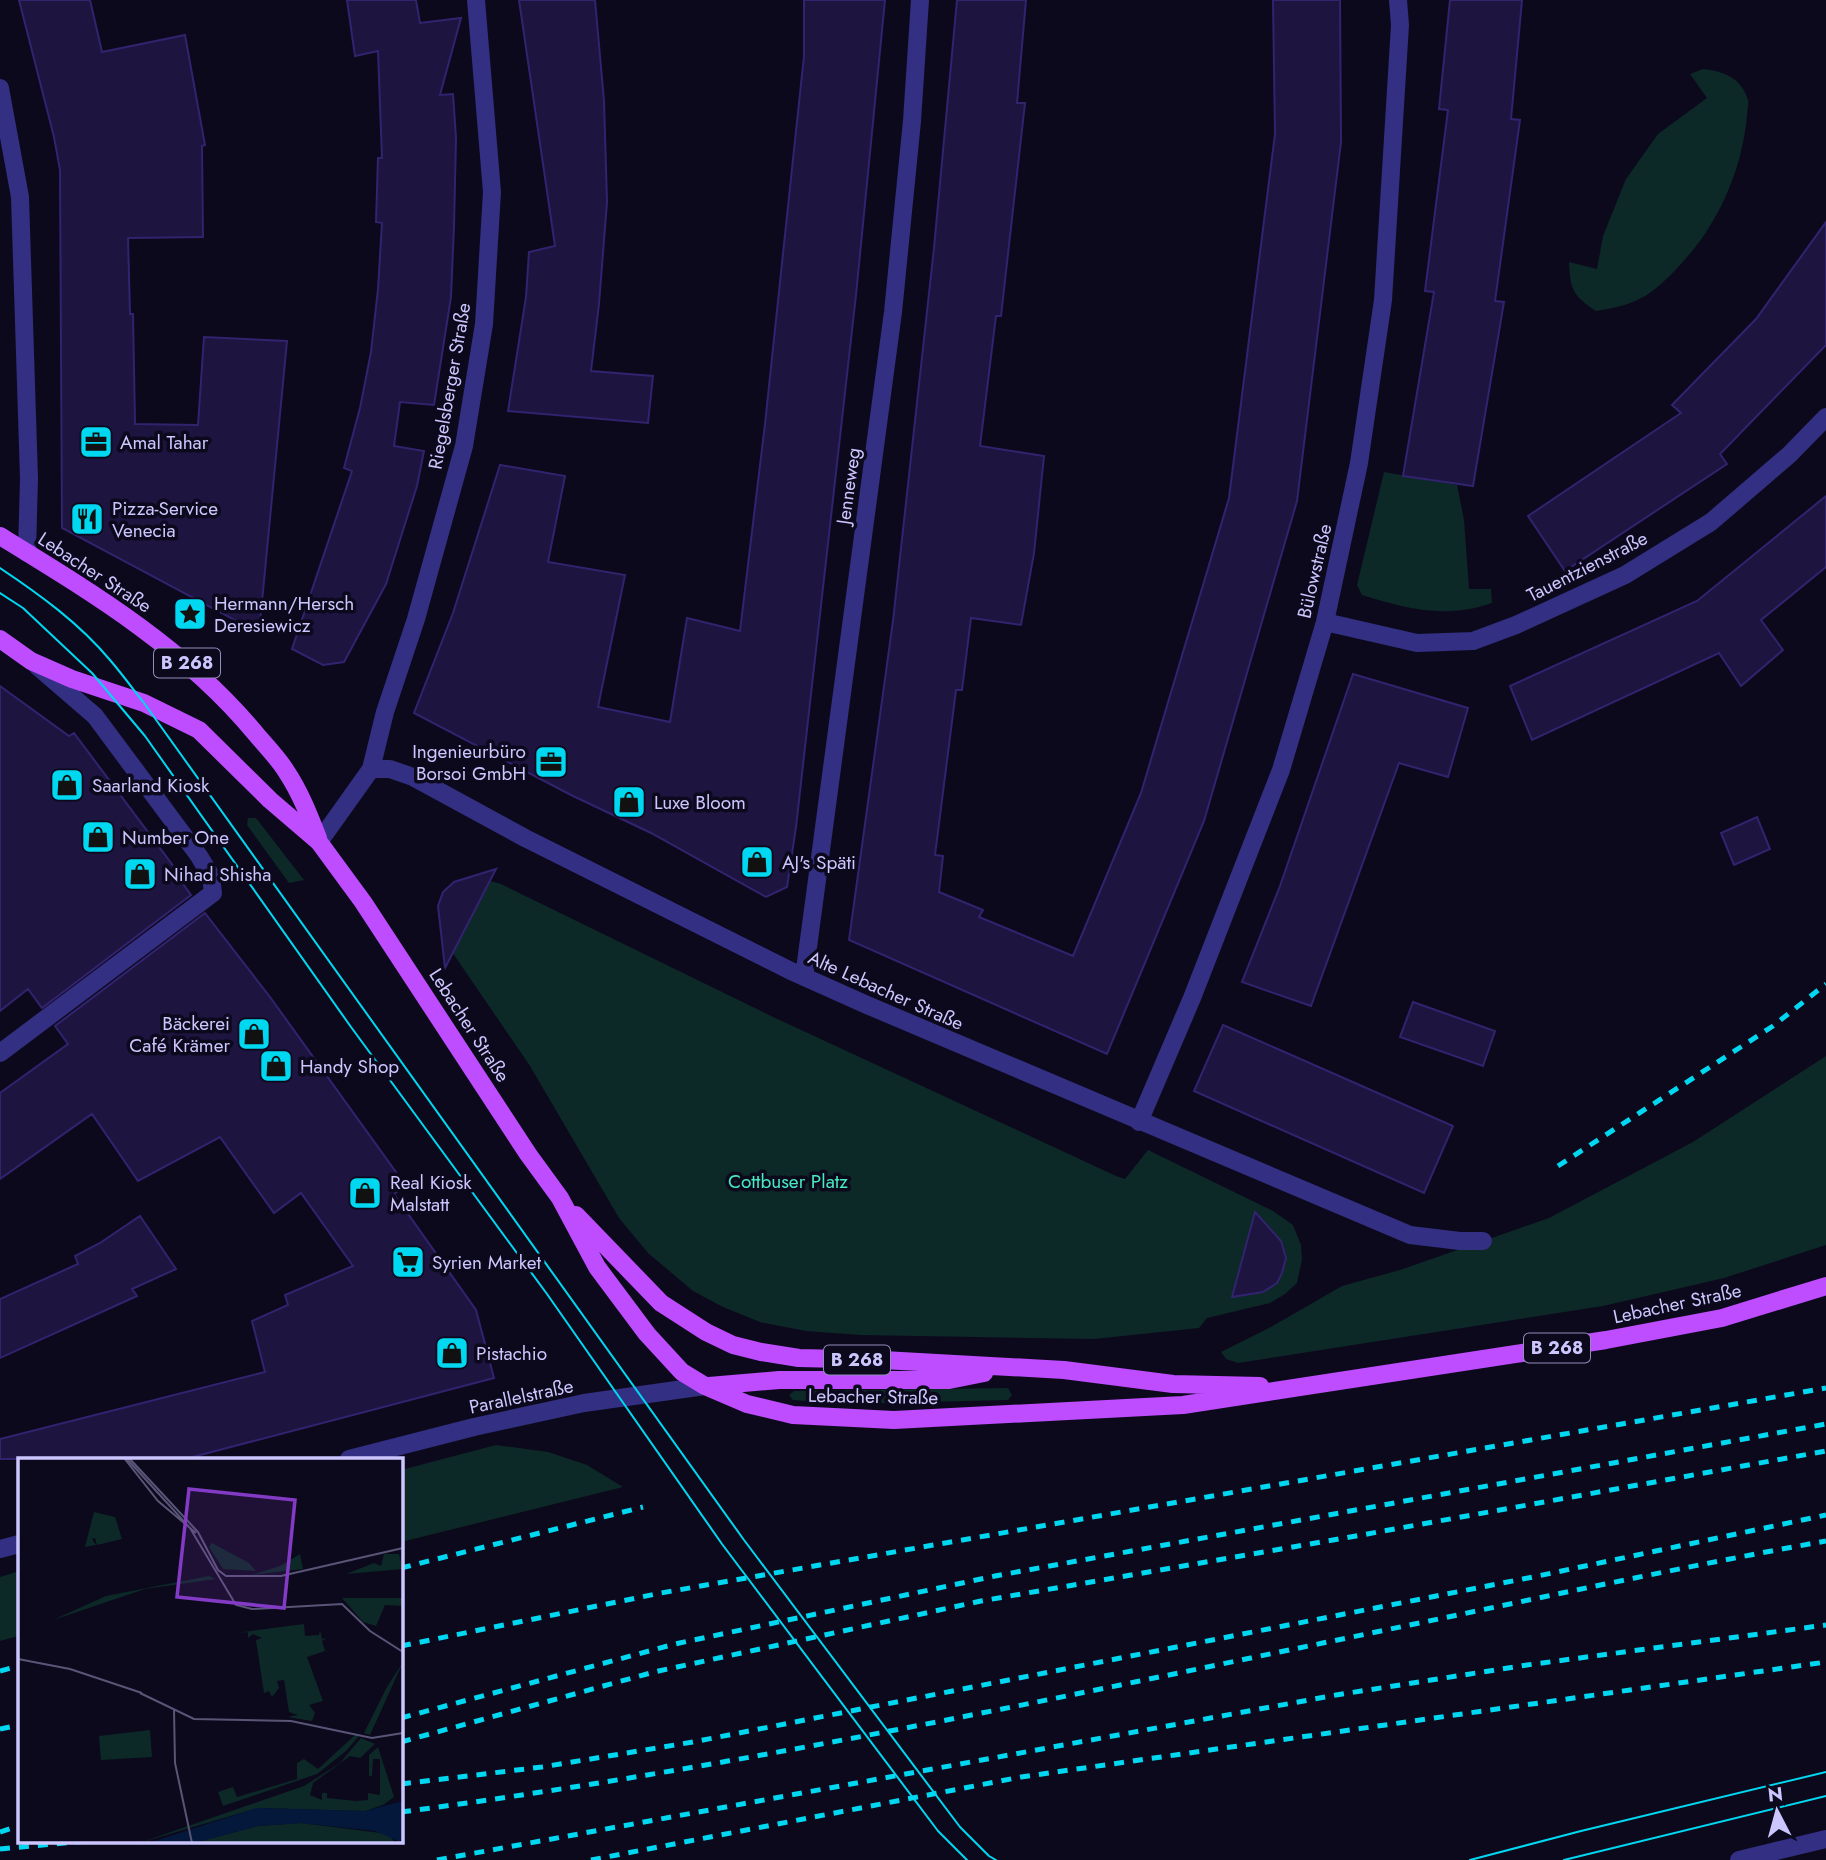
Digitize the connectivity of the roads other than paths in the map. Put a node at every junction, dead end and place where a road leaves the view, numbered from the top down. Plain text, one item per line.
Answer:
1 (476, 0) edge
2 (919, 0) edge
3 (1398, 0) edge
4 (0, 88) edge
5 (1826, 417) edge
6 (0, 536) edge
7 (27, 553) junction
8 (1325, 622) junction
9 (0, 639) edge
10 (31, 662) junction
11 (371, 769) junction
12 (320, 842) junction
13 (804, 977) junction
14 (0, 1052) edge
15 (1139, 1122) junction
16 (560, 1198) junction
17 (1483, 1241) dead end
18 (1826, 1286) edge
19 (1011, 1367) junction
20 (705, 1386) junction
21 (1284, 1389) junction
22 (353, 1458) edge
23 (18, 1544) edge
24 (0, 1549) edge
25 (1826, 1839) edge
26 (1739, 1860) edge

1 - 11 street, Riegelsberger Straße
2 - 13 street, Jenneweg
3 - 8 street, Bülowstraße
4 - 7 street
5 - 8 street, Tauentzienstraße
6 - 7 main road, Lebacher Straße / B 268
7 - 12 main road, Lebacher Straße / B 268
8 - 15 street, Bülowstraße
9 - 10 main road, Lebacher Straße / B 268
10 - 12 main road, Lebacher Straße / B 268
10 - 14 street
11 - 12 street
11 - 13 street, Alte Lebacher Straße
12 - 16 main road, Lebacher Straße / B 268
13 - 15 street, Alte Lebacher Straße
15 - 17 street, Alte Lebacher Straße
16 - 19 main road, Lebacher Straße / B 268
16 - 20 main road, Lebacher Straße / B 268
18 - 21 main road, Lebacher Straße / B 268
19 - 20 main road, B 268
19 - 21 main road, Lebacher Straße / B 268
20 - 21 main road, Lebacher Straße / B 268
20 - 22 street, Parallelstraße
23 - 24 street
25 - 26 street

